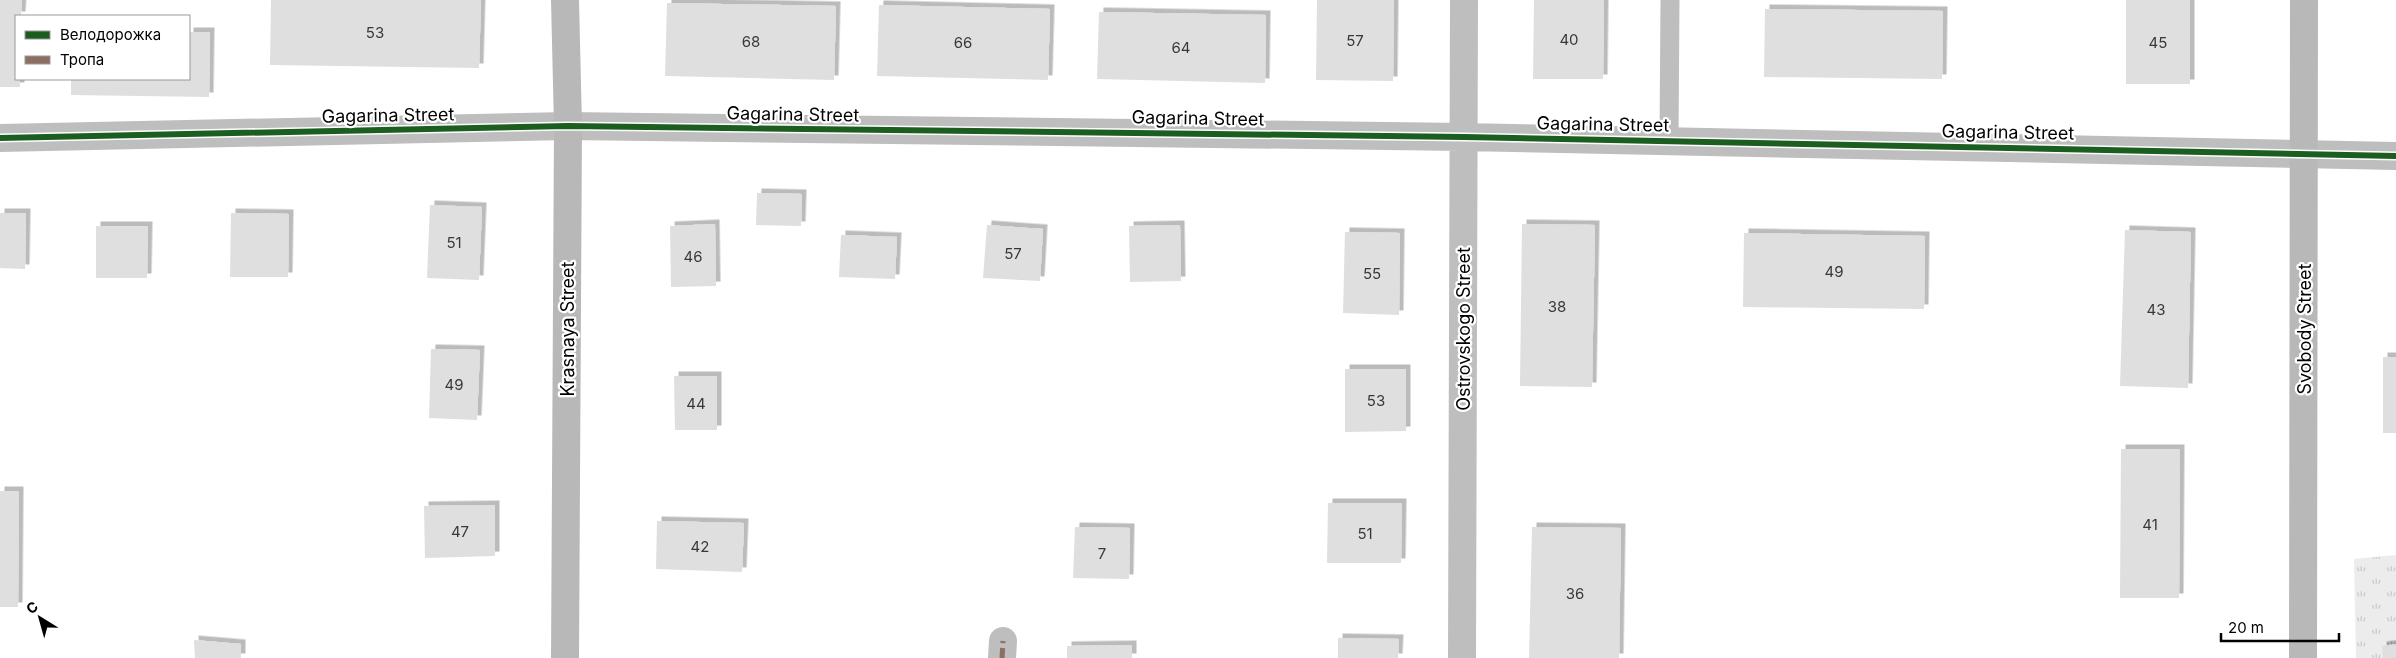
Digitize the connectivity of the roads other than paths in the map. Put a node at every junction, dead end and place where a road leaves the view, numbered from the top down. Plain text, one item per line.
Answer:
1 (565, 0) edge
2 (1464, 0) edge
3 (1670, 0) edge
4 (2304, 0) edge
5 (568, 126) junction
6 (1464, 137) junction
7 (0, 138) edge
8 (1669, 141) junction
9 (2304, 152) junction
10 (2396, 156) edge
11 (564, 658) edge
12 (1462, 658) edge
13 (2303, 658) edge

1 - 5 street, Krasnaya Street
2 - 6 street, Ostrovskogo Street
3 - 8 lane
4 - 9 street, Svobody Street
5 - 6 street, Gagarina Street
5 - 7 street, Gagarina Street
5 - 11 street, Krasnaya Street
6 - 8 street, Gagarina Street
6 - 12 street, Ostrovskogo Street
8 - 9 street, Gagarina Street
9 - 10 street, Gagarina Street
9 - 13 street, Svobody Street

